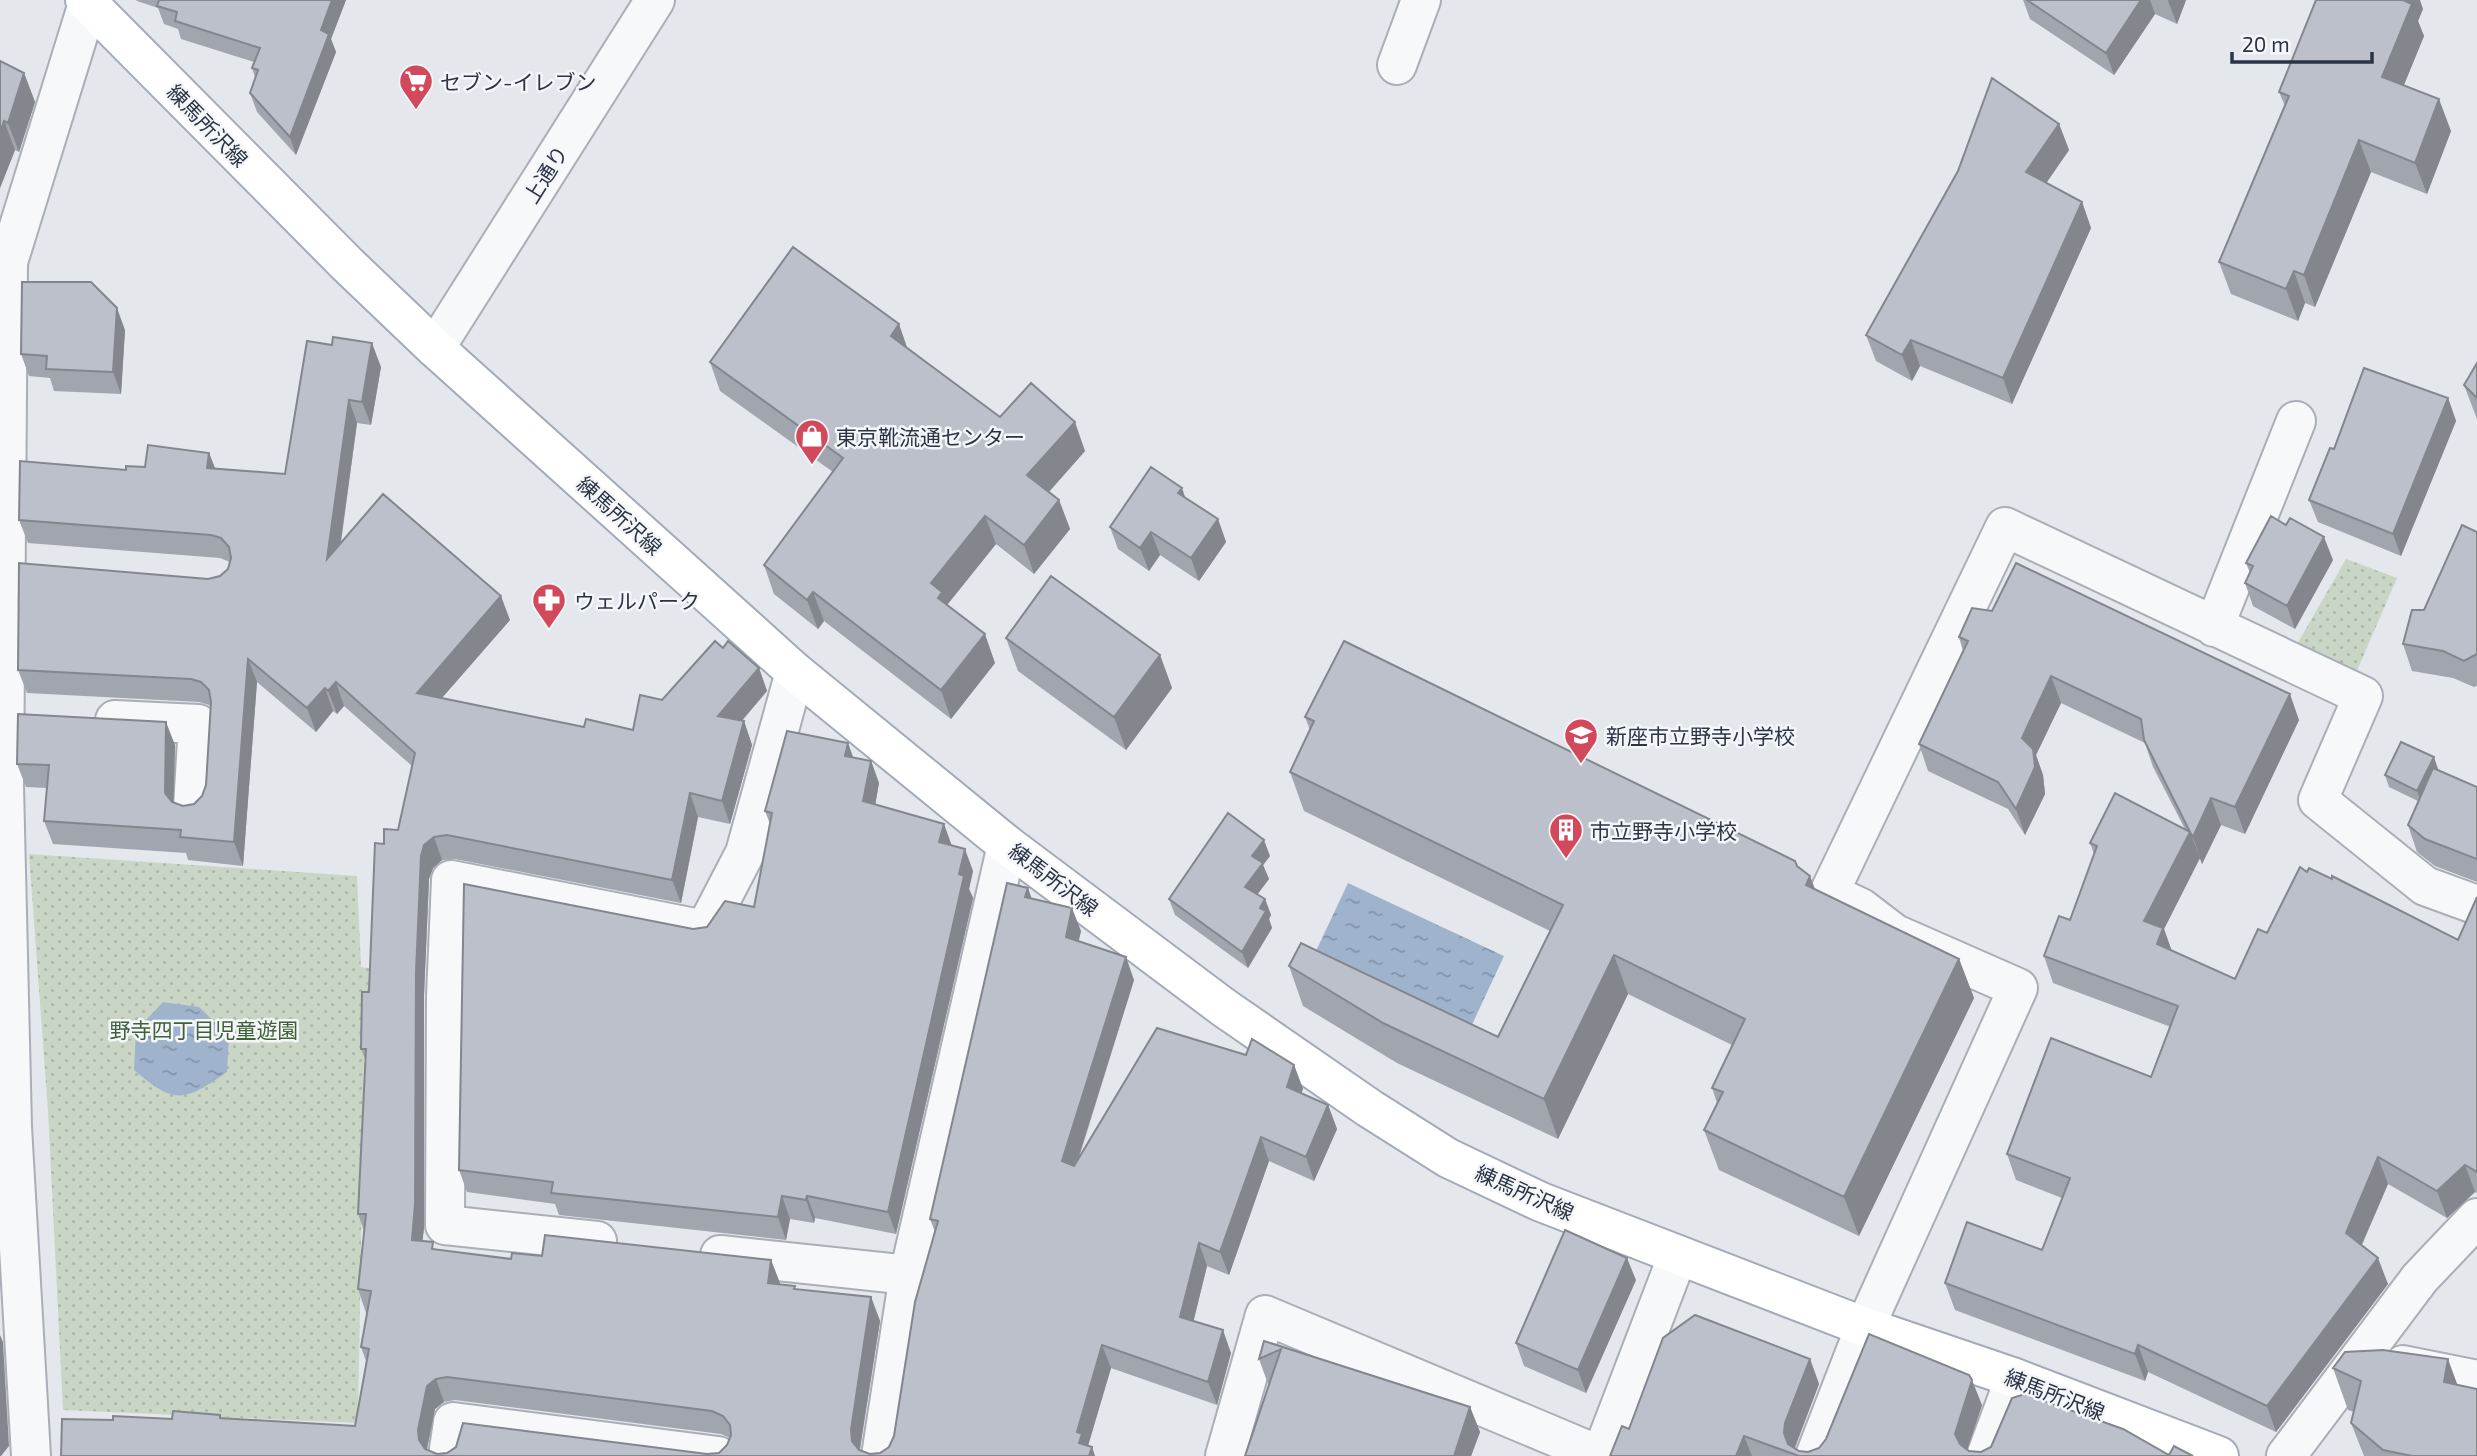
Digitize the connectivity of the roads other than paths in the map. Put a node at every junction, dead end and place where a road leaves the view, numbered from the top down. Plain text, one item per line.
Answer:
1 (655, 0) edge
2 (1421, 0) edge
3 (87, 1) edge
4 (1397, 65) dead end
5 (435, 348) junction
6 (2296, 421) dead end
7 (6, 563) junction
8 (46, 566) edge
9 (2214, 627) junction
10 (795, 672) junction
11 (4, 715) junction
12 (193, 807) edge
13 (1007, 845) junction
14 (2477, 905) edge
15 (6, 1005) edge
16 (6, 1127) edge
17 (2477, 1218) edge
18 (636, 1245) edge
19 (691, 1251) edge
20 (1678, 1255) junction
21 (909, 1275) junction
22 (11, 1313) edge
23 (1866, 1327) junction
24 (2360, 1356) junction
25 (2015, 1378) junction
26 (2477, 1380) edge
27 (31, 1456) edge
28 (448, 1456) edge
29 (718, 1456) edge
30 (881, 1456) edge
31 (1225, 1456) edge
32 (1815, 1456) edge
33 (1986, 1456) edge
34 (2219, 1456) edge
35 (2286, 1456) edge

1 - 5 street, 上通り
2 - 4 street
3 - 5 main road, 練馬所沢線
3 - 7 street
5 - 10 main road, 練馬所沢線
6 - 9 street
7 - 8 street
7 - 11 street
9 - 14 street
9 - 23 street
10 - 13 main road, 練馬所沢線
10 - 18 street
11 - 12 street
11 - 15 street
13 - 20 main road, 練馬所沢線
13 - 21 street
15 - 16 street
16 - 22 street
17 - 24 street
19 - 21 street
20 - 23 main road, 練馬所沢線
20 - 31 street
21 - 30 street
22 - 27 street
23 - 25 main road, 練馬所沢線
23 - 32 street
24 - 26 street
24 - 35 street
25 - 33 street
25 - 34 main road, 練馬所沢線
28 - 29 street

